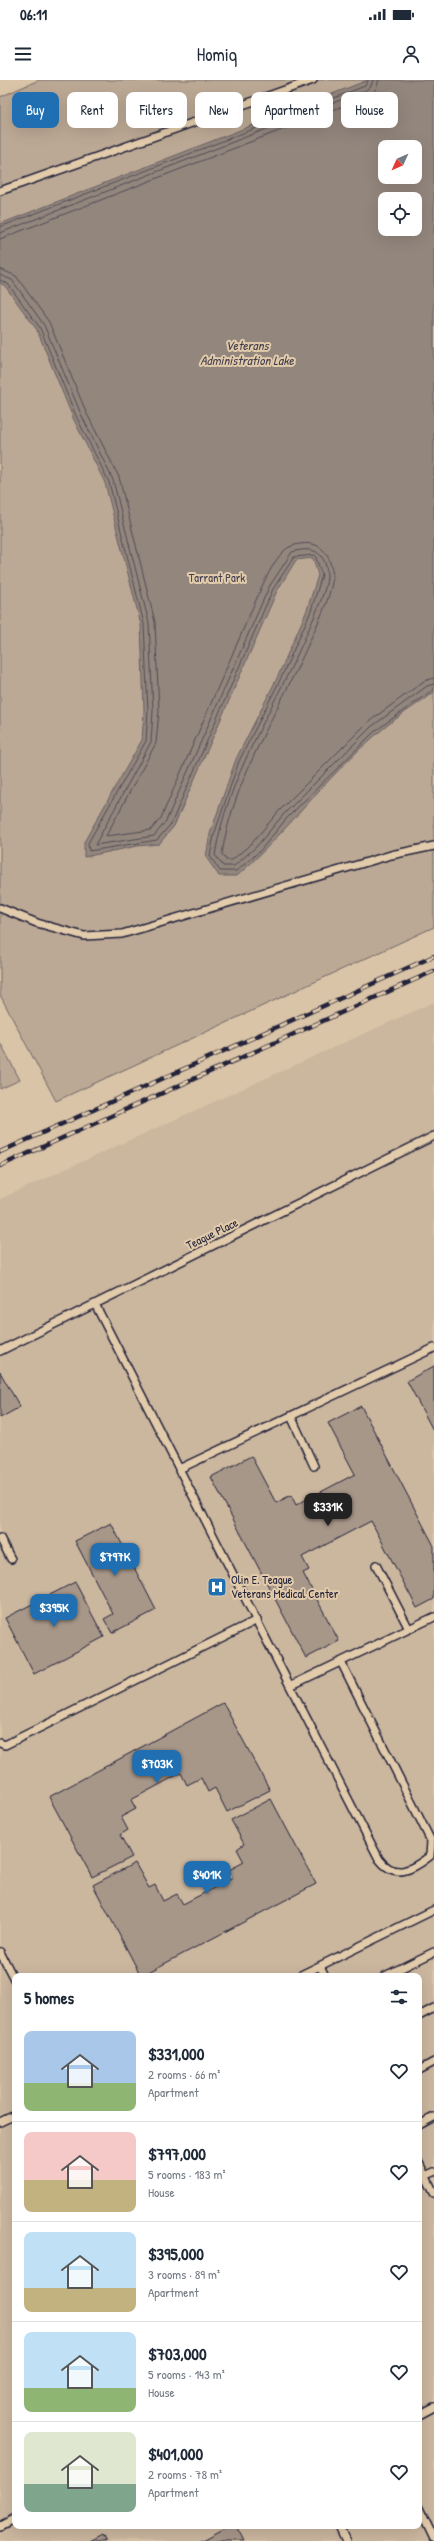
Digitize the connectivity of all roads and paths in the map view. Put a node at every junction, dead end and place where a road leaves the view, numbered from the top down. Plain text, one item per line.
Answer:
1 (313, 80) edge
2 (0, 191) edge
3 (434, 846) edge
4 (0, 908) edge
5 (434, 1136) edge
6 (95, 1304) junction
7 (434, 1348) edge
8 (0, 1351) edge
9 (292, 1416) junction
10 (314, 1466) dead end
11 (180, 1469) junction
12 (0, 1538) edge
13 (11, 1559) dead end
14 (376, 1565) dead end
15 (434, 1617) edge
16 (257, 1620) junction
17 (409, 1629) junction
18 (340, 1662) junction
19 (290, 1686) junction
20 (0, 1743) edge
21 (434, 1910) edge
22 (0, 1952) edge
23 (434, 1952) edge
24 (320, 1966) junction
25 (305, 1973) edge
26 (324, 1973) edge
27 (391, 1973) edge
28 (12, 1975) edge
29 (434, 2008) edge
30 (422, 2014) edge
31 (434, 2062) edge
32 (422, 2068) edge
33 (12, 2116) edge
34 (434, 2117) edge
35 (0, 2122) edge
36 (422, 2123) edge
37 (422, 2170) edge
38 (434, 2172) edge
39 (425, 2176) junction
40 (434, 2193) edge
41 (434, 2407) edge
42 (422, 2413) edge
43 (422, 2514) edge
44 (12, 2520) edge
45 (0, 2526) edge
46 (340, 2529) edge
47 (434, 2539) edge
48 (346, 2541) edge

1 - 2 lane
3 - 4 lane
5 - 6 lane, Teague Place
6 - 8 lane, Teague Place
6 - 11 lane
7 - 9 lane
9 - 10 lane
9 - 11 lane
11 - 16 lane
12 - 13 lane
14 - 17 lane
15 - 17 lane
16 - 19 lane
16 - 20 lane
17 - 18 lane
18 - 19 lane
18 - 19 lane
21 - 24 lane
22 - 28 lane
23 - 27 lane
24 - 25 lane
24 - 26 lane
29 - 30 lane
31 - 32 lane
33 - 35 lane
34 - 36 lane
37 - 39 lane
38 - 39 lane
39 - 40 lane
41 - 42 lane
43 - 47 lane
44 - 45 lane
46 - 48 lane

